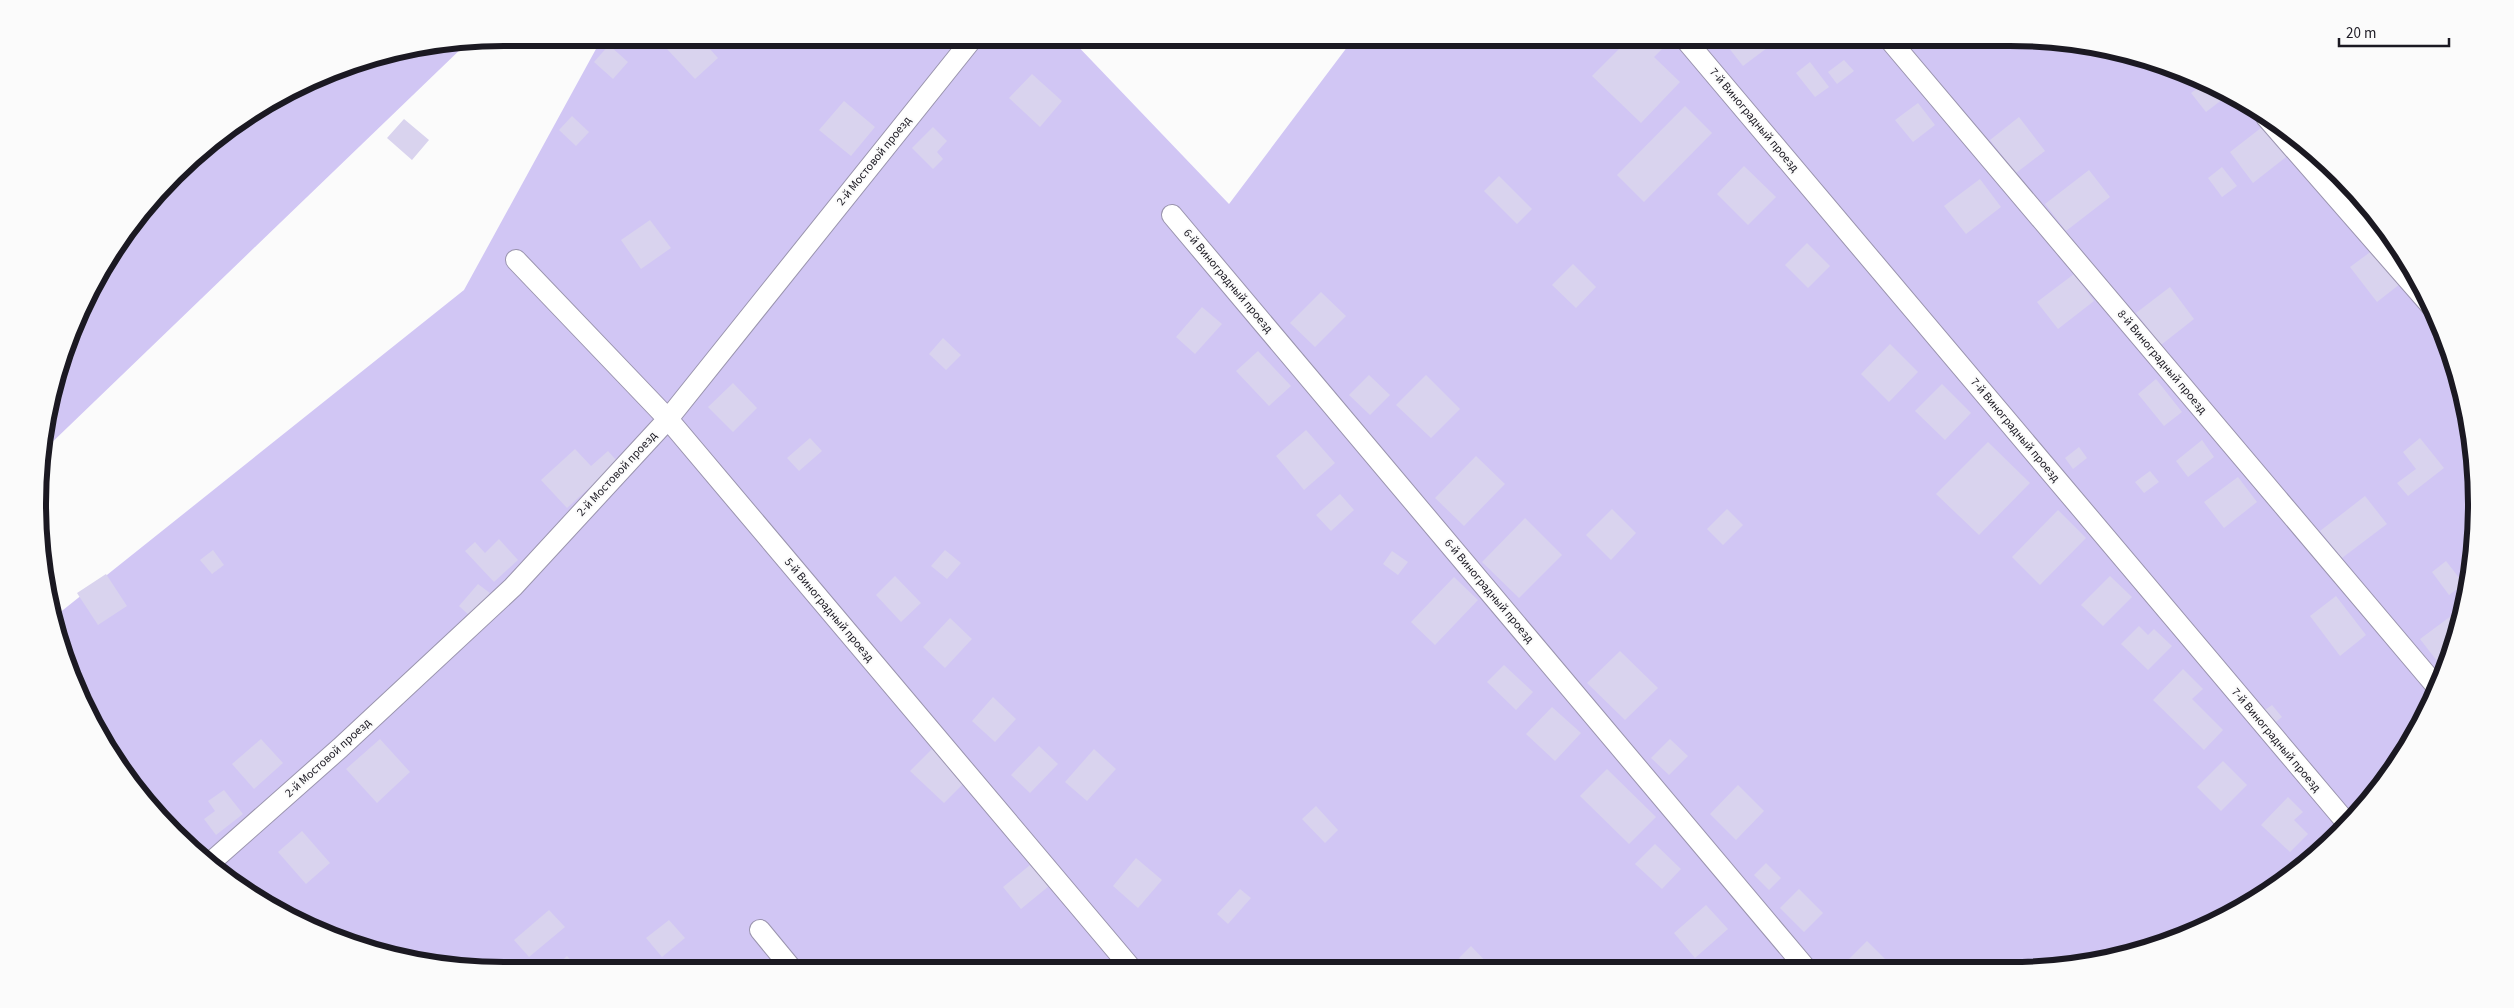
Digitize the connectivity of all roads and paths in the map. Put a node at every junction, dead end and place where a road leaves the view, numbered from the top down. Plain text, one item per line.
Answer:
1 (967, 46) edge
2 (1691, 46) edge
3 (1895, 46) edge
4 (2286, 139) edge
5 (1172, 215) dead end
6 (516, 260) dead end
7 (2409, 281) edge
8 (668, 419) junction
9 (2432, 681) edge
10 (2343, 818) edge
11 (215, 859) edge
12 (760, 930) dead end
13 (786, 962) edge
14 (1126, 962) edge
15 (1801, 962) edge

1 - 8 lane, 2-й Мостовой проезд
2 - 10 lane, 7-й Виноградный проезд
3 - 9 lane, 8-й Виноградный проезд
4 - 7 lane
5 - 15 lane, 6-й Виноградный проезд
6 - 8 lane, 5-й Виноградный проезд
8 - 11 lane, 2-й Мостовой проезд
8 - 14 lane, 5-й Виноградный проезд
12 - 13 lane

